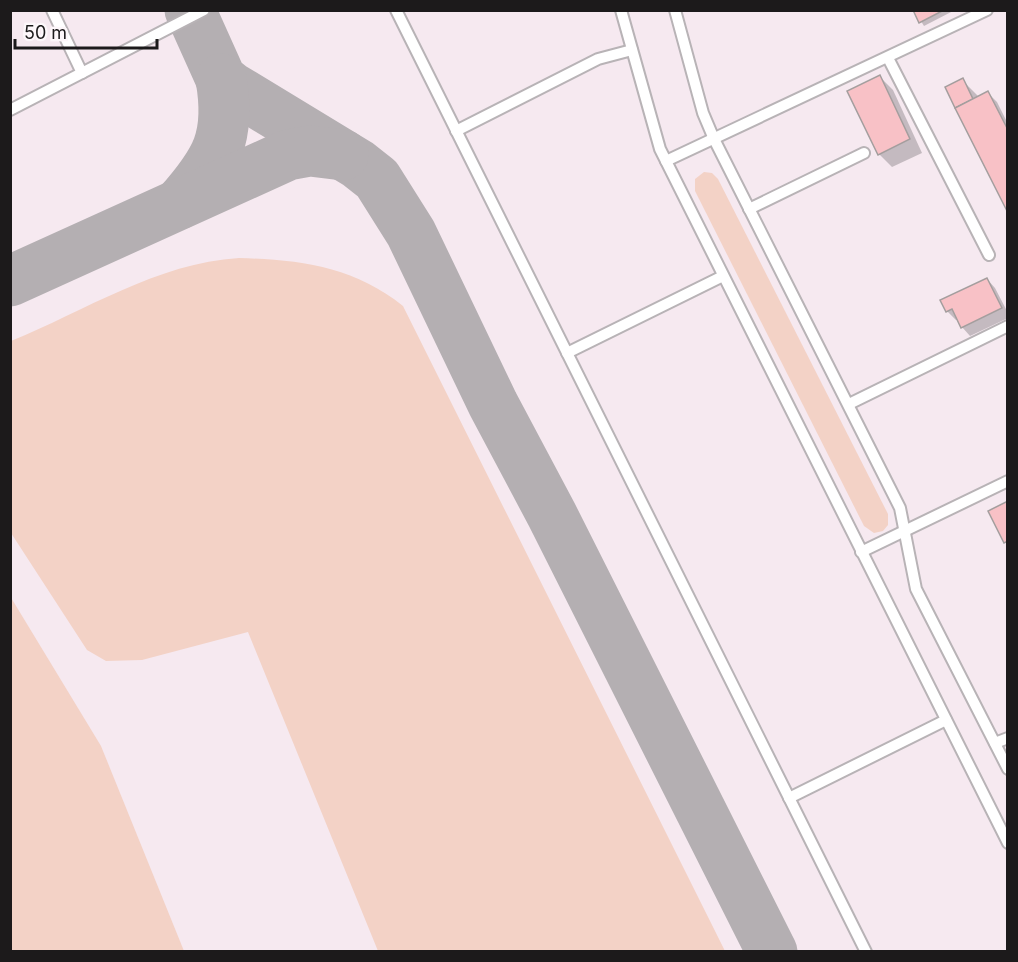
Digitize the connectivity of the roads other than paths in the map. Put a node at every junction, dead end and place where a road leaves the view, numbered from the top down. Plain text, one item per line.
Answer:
1 (52, 10) edge
2 (204, 10) edge
3 (396, 10) edge
4 (621, 10) edge
5 (675, 10) edge
6 (987, 10) edge
7 (632, 50) junction
8 (888, 58) junction
9 (82, 73) junction
10 (10, 110) edge
11 (456, 131) junction
12 (714, 139) junction
13 (864, 153) dead end
14 (666, 161) junction
15 (749, 209) junction
16 (989, 255) dead end
17 (723, 276) junction
18 (1008, 326) edge
19 (567, 353) junction
20 (849, 404) junction
21 (1008, 481) edge
22 (904, 530) junction
23 (861, 552) junction
24 (946, 720) junction
25 (1008, 738) edge
26 (995, 743) junction
27 (1008, 770) edge
28 (789, 798) junction
29 (1008, 843) edge
30 (866, 951) edge

1 - 9 lane
2 - 9 lane
3 - 11 lane
4 - 7 lane
5 - 12 lane
6 - 8 lane
7 - 11 lane
7 - 14 lane
8 - 12 lane
8 - 16 lane
9 - 10 lane
11 - 19 lane
12 - 14 lane
12 - 15 lane
13 - 15 lane
14 - 17 lane
15 - 20 lane
17 - 19 lane
17 - 23 lane
18 - 20 lane
19 - 28 lane
20 - 22 lane
21 - 22 lane
22 - 23 lane
22 - 26 lane
23 - 24 lane
24 - 28 lane
24 - 29 lane
25 - 26 lane
26 - 27 lane
28 - 30 lane

